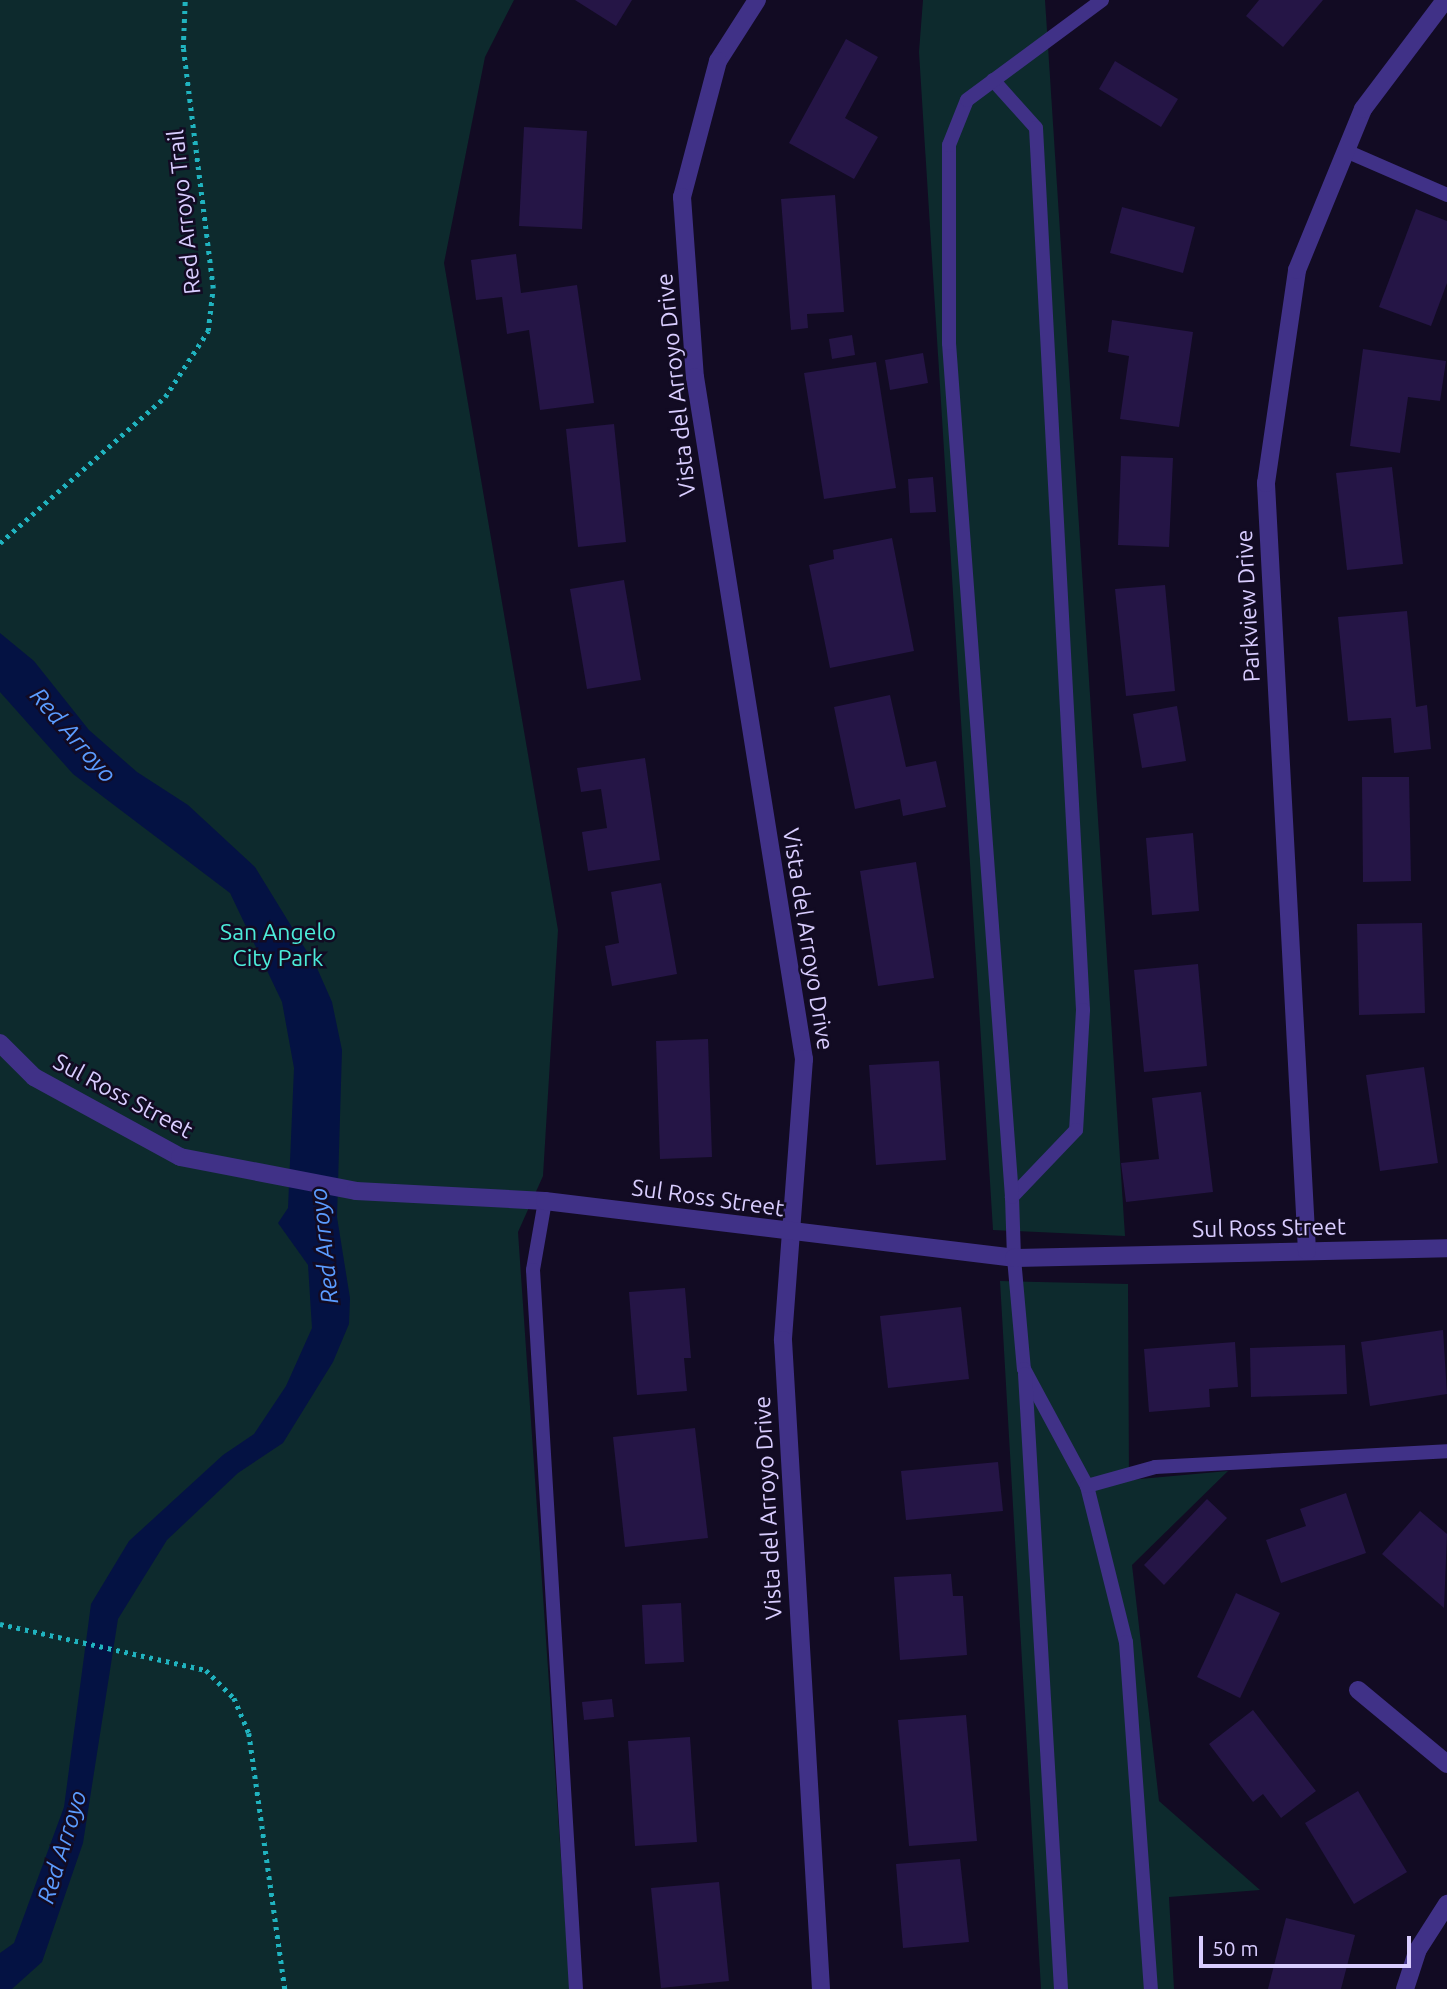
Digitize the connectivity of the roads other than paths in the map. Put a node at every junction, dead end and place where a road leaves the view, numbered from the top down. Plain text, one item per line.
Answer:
1 (757, 0) edge
2 (1102, 0) edge
3 (1445, 0) edge
4 (993, 80) junction
5 (1346, 151) junction
6 (1447, 195) edge
7 (0, 1043) edge
8 (1012, 1197) junction
9 (545, 1201) junction
10 (794, 1235) junction
11 (1447, 1248) edge
12 (1307, 1251) junction
13 (1014, 1258) junction
14 (1024, 1369) junction
15 (1447, 1451) edge
16 (1087, 1486) junction
17 (1358, 1690) dead end
18 (1447, 1764) edge
19 (1447, 1903) edge
20 (576, 1989) edge
21 (821, 1989) edge
22 (1061, 1989) edge
23 (1151, 1989) edge
24 (1405, 1989) edge

1 - 10 street, Vista del Arroyo Drive
2 - 4 lane
3 - 5 street, Parkview Drive
4 - 8 lane
4 - 8 lane
5 - 6 lane
5 - 12 street, Parkview Drive
7 - 9 street, Sul Ross Street
8 - 13 lane
9 - 10 street, Sul Ross Street
9 - 20 lane
10 - 13 street, Sul Ross Street
10 - 21 street, Vista del Arroyo Drive
11 - 12 street, Sul Ross Street
12 - 13 street, Sul Ross Street
13 - 14 lane
14 - 16 lane
14 - 22 lane
15 - 16 lane
16 - 23 lane
17 - 18 street
19 - 24 street

